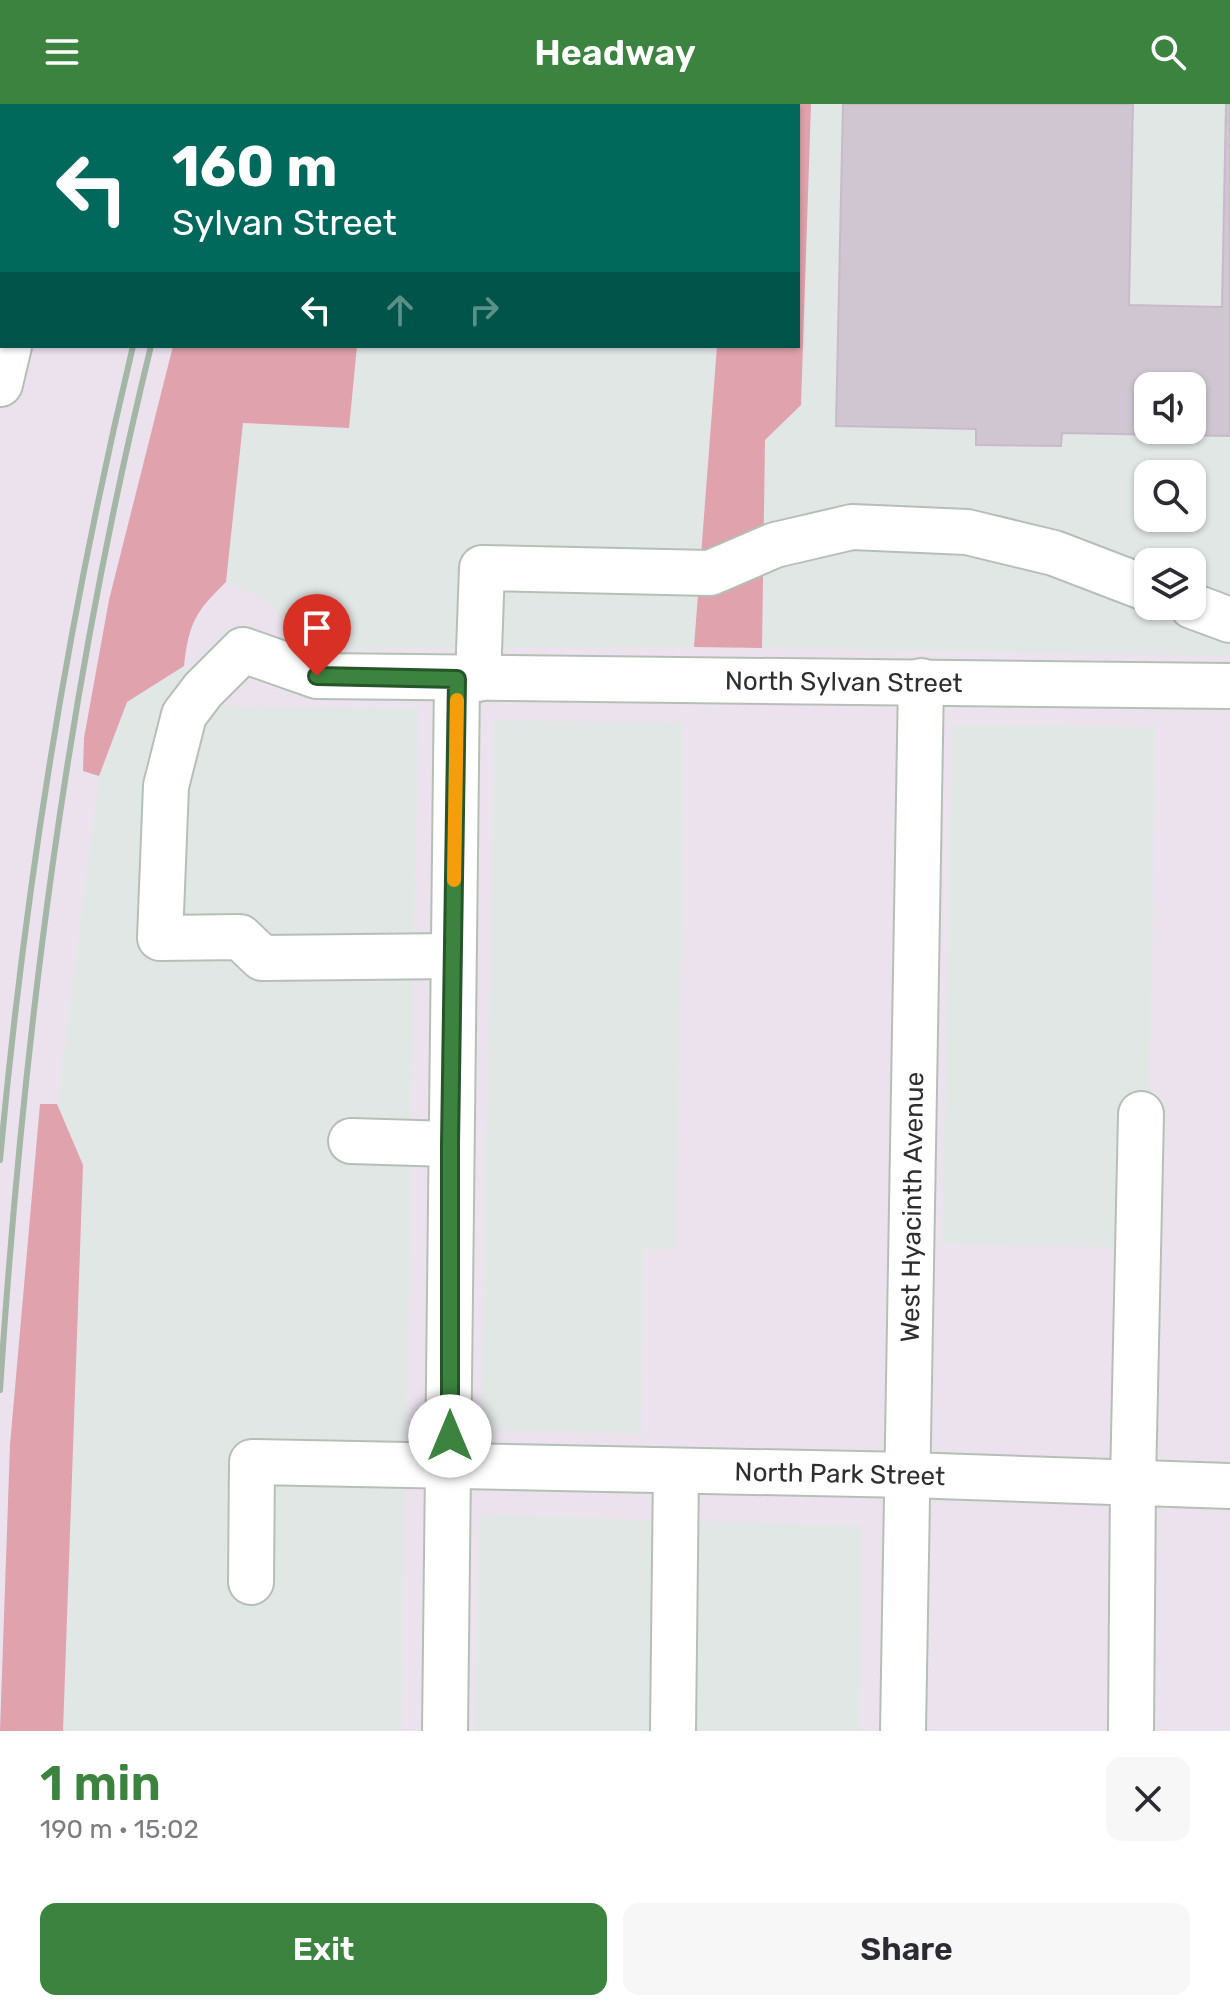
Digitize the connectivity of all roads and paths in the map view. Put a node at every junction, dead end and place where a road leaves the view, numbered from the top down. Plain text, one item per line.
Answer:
1 (9, 348) edge
2 (0, 384) edge
3 (1134, 584) edge
4 (1206, 611) edge
5 (1230, 620) edge
6 (468, 679) junction
7 (921, 681) junction
8 (1230, 686) edge
9 (453, 956) junction
10 (1141, 1114) dead end
11 (351, 1141) dead end
12 (450, 1144) junction
13 (450, 1468) junction
14 (676, 1471) junction
15 (909, 1475) junction
16 (1133, 1482) junction
17 (1230, 1486) edge
18 (251, 1582) dead end
19 (445, 1731) edge
20 (673, 1731) edge
21 (903, 1731) edge
22 (1131, 1731) edge

1 - 2 street
3 - 6 street
4 - 5 street
6 - 7 street, North Sylvan Street
6 - 9 street
6 - 9 street, North Sylvan Street
7 - 8 street, North Sylvan Street
7 - 15 street, West Hyacinth Avenue
9 - 12 street
10 - 16 street
11 - 12 street
12 - 13 street
13 - 14 street, North Park Street
13 - 18 street, North Park Street
13 - 19 street
14 - 15 street, North Park Street
14 - 20 street
15 - 16 street, North Park Street
15 - 21 street, West Hyacinth Avenue
16 - 17 street, North Park Street
16 - 22 street

